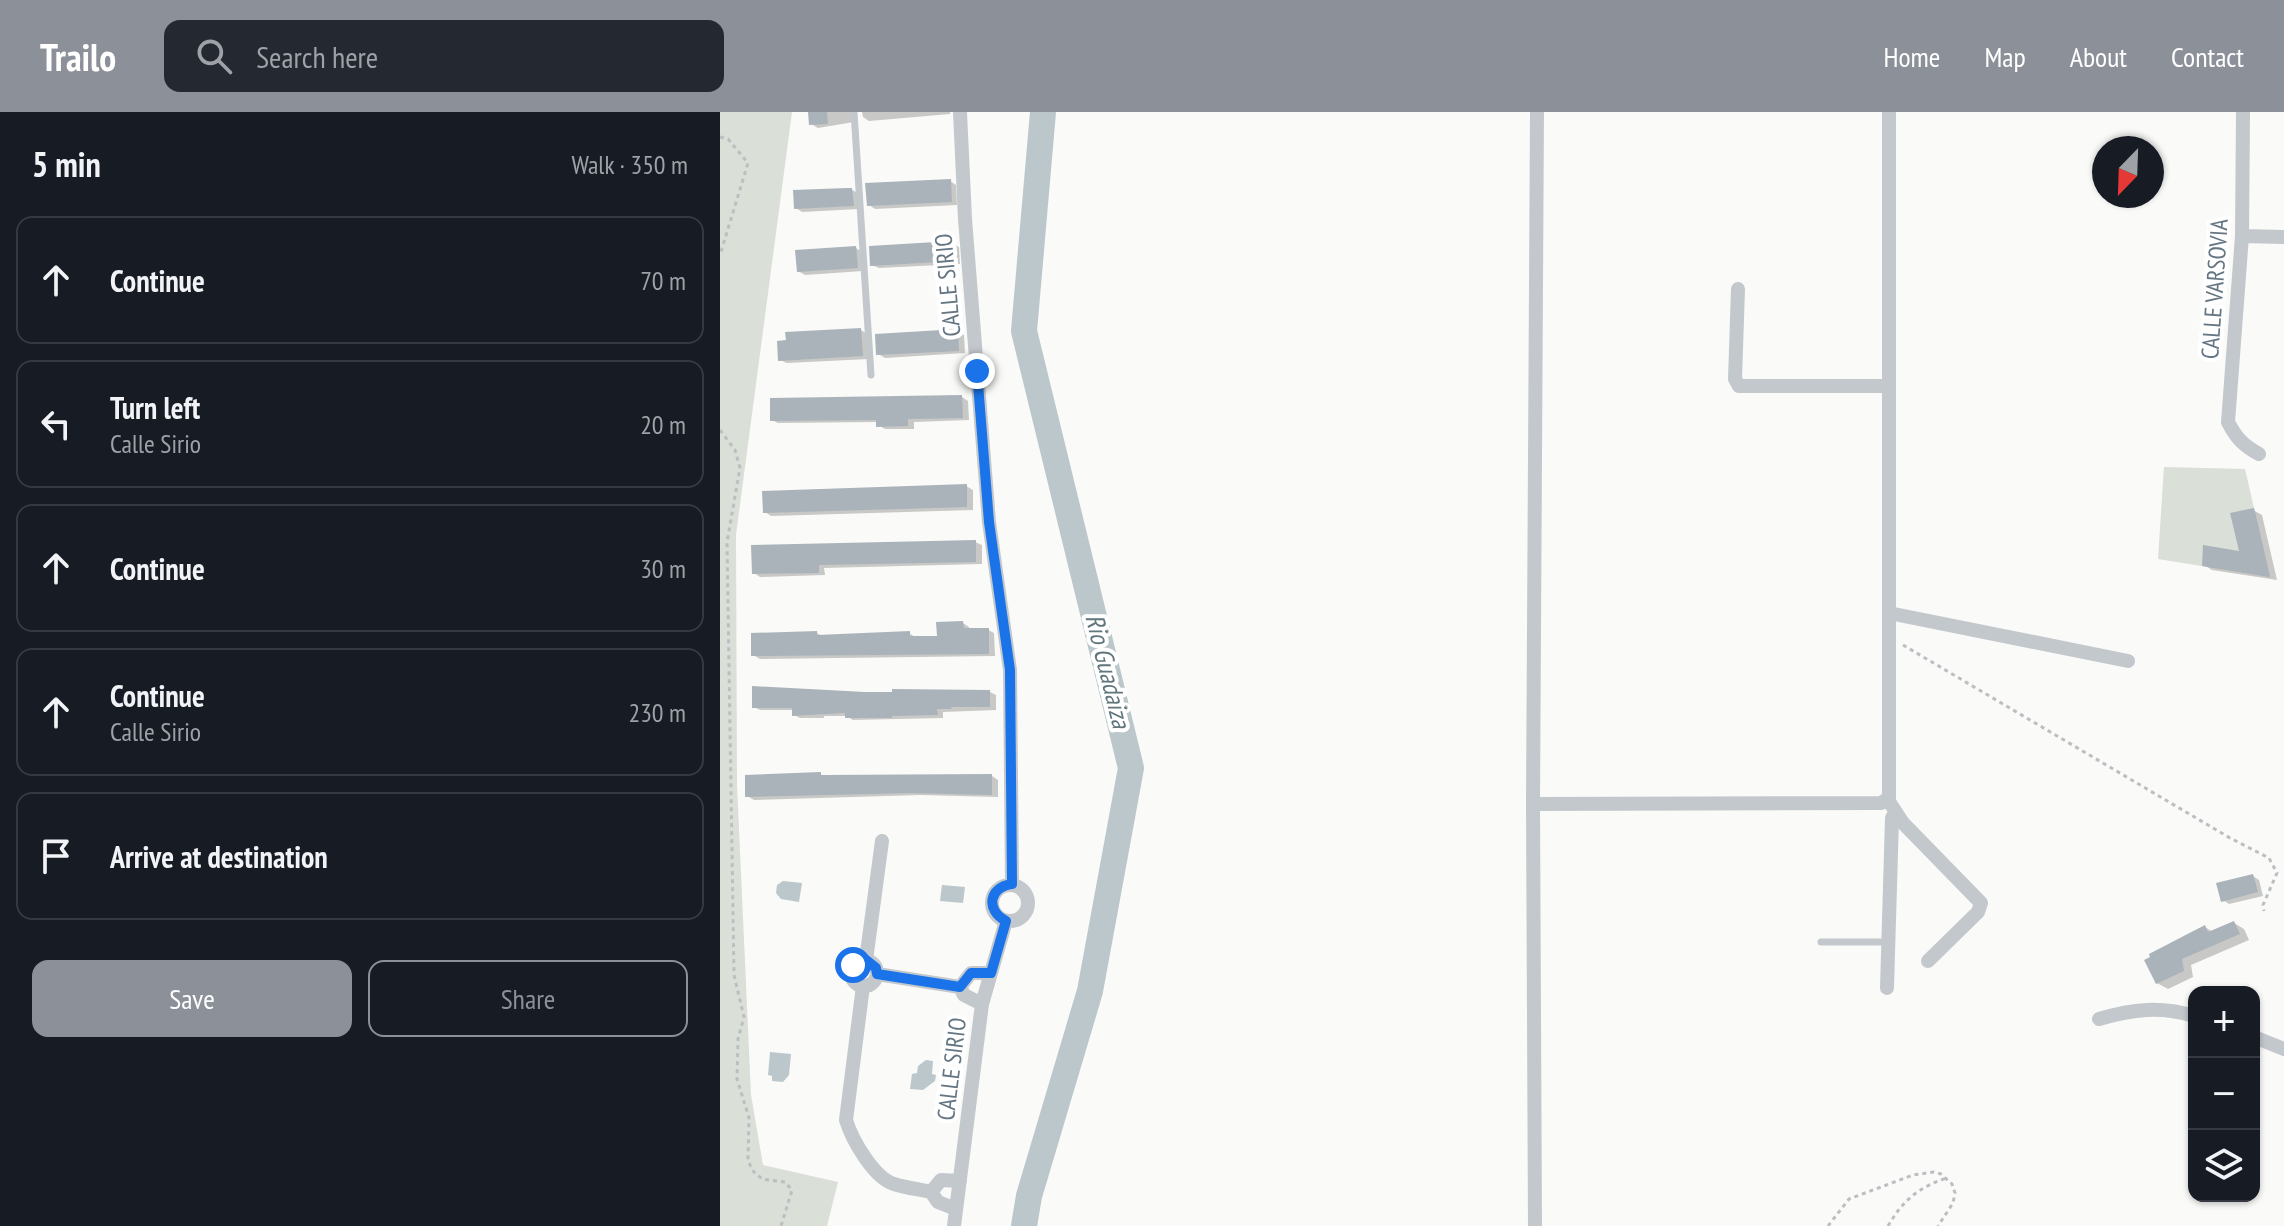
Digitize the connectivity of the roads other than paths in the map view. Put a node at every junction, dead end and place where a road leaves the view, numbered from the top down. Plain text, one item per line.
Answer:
1 (854, 112) edge
2 (960, 112) edge
3 (1537, 112) edge
4 (1889, 112) edge
5 (2243, 112) edge
6 (2242, 236) junction
7 (2284, 237) edge
8 (1738, 289) dead end
9 (871, 375) dead end
10 (1888, 386) junction
11 (2259, 454) dead end
12 (1889, 613) junction
13 (2128, 661) dead end
14 (1533, 804) junction
15 (1892, 806) junction
16 (882, 841) dead end
17 (1012, 884) junction
18 (1006, 921) junction
19 (1821, 942) dead end
20 (1888, 942) junction
21 (866, 960) junction
22 (1928, 961) dead end
23 (991, 973) junction
24 (877, 974) junction
25 (863, 986) junction
26 (960, 987) junction
27 (1887, 988) dead end
28 (982, 1004) junction
29 (2188, 1015) edge
30 (2099, 1019) dead end
31 (2260, 1039) edge
32 (2284, 1049) edge
33 (960, 1181) junction
34 (931, 1192) junction
35 (956, 1209) junction
36 (954, 1226) edge
37 (1535, 1226) edge

1 - 9 lane
2 - 17 street, CALLE SIRIO
3 - 14 street
4 - 10 street
5 - 6 street, CALLE VARSOVIA
6 - 7 street
6 - 11 street, CALLE VARSOVIA
8 - 10 street
10 - 12 street
12 - 13 street
12 - 15 street
14 - 15 street
14 - 37 street
15 - 20 street
15 - 22 street
16 - 21 street
17 - 18 street
17 - 18 street
18 - 23 street, CALLE SIRIO
19 - 20 lane
20 - 27 street
21 - 24 street
21 - 25 street
23 - 26 street
23 - 28 street, CALLE SIRIO
24 - 25 street
24 - 26 street
25 - 34 street
26 - 28 street
28 - 33 street, CALLE SIRIO
29 - 30 street
31 - 32 street
33 - 34 street
33 - 35 street, CALLE SIRIO
34 - 35 street
35 - 36 street, CALLE SIRIO

